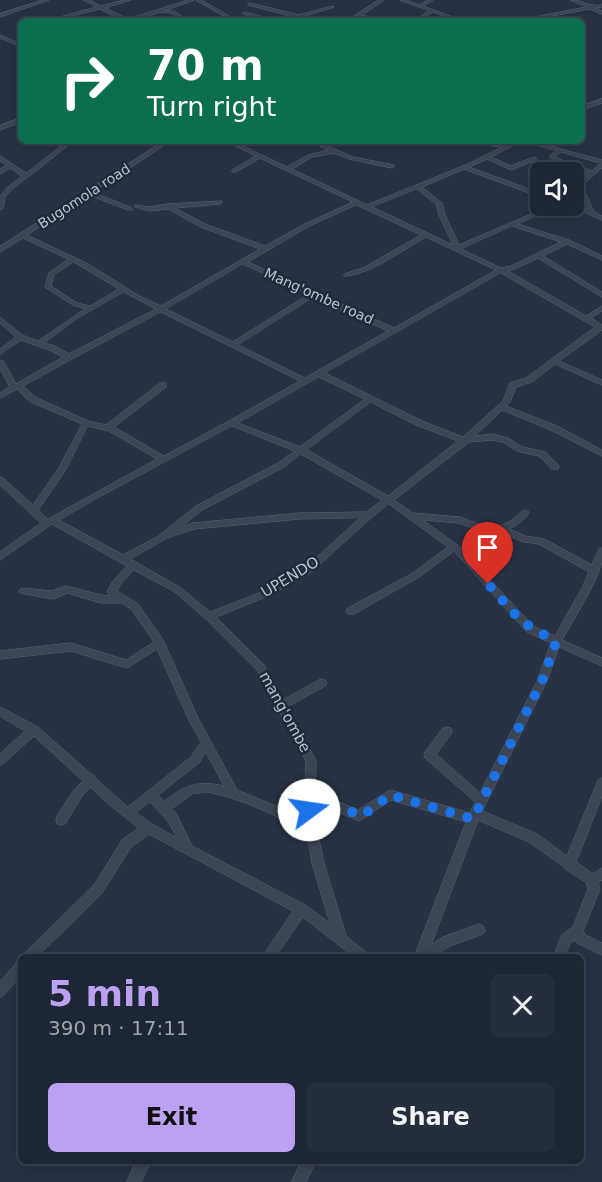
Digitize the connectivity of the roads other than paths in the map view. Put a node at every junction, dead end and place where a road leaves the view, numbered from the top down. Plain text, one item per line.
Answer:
1 (47, 0) edge
2 (86, 0) edge
3 (129, 0) edge
4 (192, 0) edge
5 (198, 0) edge
6 (382, 0) edge
7 (402, 0) edge
8 (431, 0) edge
9 (573, 0) edge
10 (250, 4) dead end
11 (332, 6) dead end
12 (420, 6) junction
13 (602, 6) edge
14 (102, 8) junction
15 (594, 9) junction
16 (433, 10) junction
17 (152, 13) junction
18 (245, 13) dead end
19 (602, 13) edge
20 (358, 15) junction
21 (0, 16) edge
22 (297, 16) junction
23 (60, 18) edge
24 (119, 18) edge
25 (137, 18) edge
26 (182, 18) edge
27 (231, 18) edge
28 (262, 18) edge
29 (292, 18) edge
30 (354, 18) edge
31 (370, 18) edge
32 (420, 18) edge
33 (454, 18) edge
34 (536, 18) edge
35 (0, 36) edge
36 (18, 38) edge
37 (10, 41) junction
38 (18, 45) edge
39 (601, 102) edge
40 (585, 107) edge
41 (18, 121) edge
42 (0, 128) edge
43 (67, 144) edge
44 (164, 144) edge
45 (319, 144) edge
46 (490, 144) edge
47 (513, 144) edge
48 (534, 144) edge
49 (236, 145) edge
50 (497, 145) joint
51 (509, 146) junction
52 (336, 151) junction
53 (558, 152) junction
54 (260, 156) junction
55 (487, 157) junction
56 (0, 158) edge
57 (534, 159) dead end
58 (602, 163) edge
59 (11, 165) junction
60 (392, 166) dead end
61 (464, 167) junction
62 (288, 169) junction
63 (234, 171) dead end
64 (0, 172) edge
65 (593, 173) junction
66 (26, 176) junction
67 (584, 181) edge
68 (418, 186) junction
69 (530, 191) edge
70 (90, 193) junction
71 (584, 198) edge
72 (220, 202) dead end
73 (358, 202) junction
74 (0, 203) edge
75 (167, 206) junction
76 (367, 207) junction
77 (584, 210) edge
78 (591, 213) junction
79 (533, 216) edge
80 (602, 218) edge
81 (514, 225) junction
82 (426, 234) junction
83 (22, 235) junction
84 (567, 241) junction
85 (457, 248) junction
86 (266, 249) junction
87 (0, 250) edge
88 (539, 256) junction
89 (602, 258) edge
90 (73, 259) junction
91 (243, 262) junction
92 (501, 270) junction
93 (346, 275) dead end
94 (122, 290) junction
95 (314, 294) junction
96 (602, 295) edge
97 (91, 308) junction
98 (602, 308) edge
99 (160, 309) junction
100 (0, 319) edge
101 (585, 319) junction
102 (601, 327) edge
103 (394, 331) junction
104 (20, 337) junction
105 (39, 343) junction
106 (235, 344) junction
107 (0, 352) edge
108 (68, 357) junction
109 (554, 360) junction
110 (0, 362) edge
111 (318, 373) junction
112 (305, 381) junction
113 (602, 383) edge
114 (163, 385) dead end
115 (16, 387) junction
116 (0, 396) edge
117 (371, 399) junction
118 (501, 407) junction
119 (86, 423) junction
120 (232, 423) junction
121 (108, 428) junction
122 (466, 440) junction
123 (300, 450) junction
124 (602, 453) edge
125 (163, 459) junction
126 (555, 467) dead end
127 (0, 480) edge
128 (389, 500) junction
129 (33, 511) junction
130 (525, 513) dead end
131 (369, 515) junction
132 (411, 516) junction
133 (50, 522) junction
134 (498, 531) junction
135 (160, 538) junction
136 (454, 547) junction
137 (602, 551) edge
138 (0, 557) edge
139 (128, 562) junction
140 (594, 571) junction
141 (23, 591) dead end
142 (124, 600) junction
143 (351, 611) dead end
144 (209, 616) junction
145 (556, 642) junction
146 (160, 643) junction
147 (0, 656) edge
148 (602, 662) edge
149 (322, 683) dead end
150 (283, 705) junction
151 (0, 711) edge
152 (34, 730) junction
153 (447, 731) dead end
154 (206, 742) junction
155 (0, 760) edge
156 (91, 779) junction
157 (602, 783) edge
158 (234, 794) junction
159 (151, 795) junction
160 (309, 801) junction
161 (481, 801) junction
162 (165, 807) junction
163 (129, 812) junction
164 (474, 816) junction
165 (62, 820) dead end
166 (148, 828) junction
167 (313, 831) junction
168 (188, 849) junction
169 (569, 865) junction
170 (602, 873) edge
171 (592, 881) junction
172 (301, 909) junction
173 (479, 930) dead end
174 (577, 931) junction
175 (340, 936) junction
176 (602, 949) edge
177 (33, 954) edge
178 (270, 954) edge
179 (360, 954) edge
180 (422, 954) edge
181 (426, 954) edge
182 (560, 954) edge
183 (18, 970) edge
184 (0, 991) edge
185 (143, 1164) edge
186 (307, 1164) edge
187 (134, 1182) edge
188 (298, 1182) edge

1 - 21 street
2 - 14 street
3 - 14 street
4 - 17 street
5 - 27 street
6 - 20 street
7 - 12 street
8 - 12 street
9 - 15 street
10 - 22 street
11 - 22 street
12 - 16 street
13 - 15 street
14 - 23 street
14 - 24 street
15 - 19 street
15 - 34 street
16 - 32 street
16 - 33 street
17 - 25 street
17 - 26 street
18 - 28 street
20 - 30 street
20 - 31 street
22 - 29 street
35 - 37 street
36 - 37 street
37 - 38 street
39 - 40 street
41 - 42 street
43 - 66 street
44 - 70 street, Bugomola road
45 - 52 street
46 - 50 street
47 - 51 street
48 - 53 street
49 - 54 street
50 - 51 street
51 - 55 street
52 - 60 street
52 - 62 street
53 - 58 street
53 - 65 street
54 - 62 street
54 - 63 street
55 - 57 street
55 - 61 street
56 - 59 street
58 - 65 street
59 - 64 street
59 - 66 street
61 - 68 street
61 - 69 street
62 - 73 street
65 - 67 street
66 - 74 street
68 - 76 street
68 - 85 street
70 - 75 street
70 - 83 street, Bugomola road
71 - 78 street
72 - 75 street
73 - 76 street
73 - 86 street
75 - 86 street
76 - 82 street
77 - 78 street
78 - 80 street
79 - 81 street
81 - 84 street
81 - 85 street
82 - 85 street
82 - 93 street
83 - 87 street, Bugomola road
83 - 90 street
84 - 88 street
84 - 89 street
85 - 92 street
86 - 91 street
88 - 92 street
88 - 96 street
90 - 94 street
90 - 97 street
91 - 95 street, Mang'ombe road
91 - 99 street
92 - 101 street
92 - 103 street
94 - 97 street
94 - 99 street
95 - 103 street, Mang'ombe road
95 - 106 street
97 - 105 street
98 - 101 street
99 - 106 street
99 - 108 street
100 - 104 street
101 - 102 street
102 - 109 street, UPENDO
103 - 111 street
104 - 105 street
104 - 107 street
105 - 108 street
106 - 112 street
108 - 115 street
109 - 113 street
109 - 118 street, UPENDO
110 - 115 street
111 - 112 street
111 - 117 street
112 - 120 street
114 - 121 street
115 - 116 street
115 - 119 street
117 - 122 street
117 - 123 street
118 - 122 street, UPENDO
118 - 124 street
119 - 121 street
119 - 129 street
120 - 123 street
120 - 125 street
121 - 125 street
122 - 126 street
122 - 128 street, UPENDO
123 - 128 street
123 - 135 street
125 - 133 street
127 - 129 street, mang'ombe
128 - 131 street, UPENDO
128 - 132 street
129 - 133 street, mang'ombe
130 - 134 street
131 - 135 street
131 - 144 street, UPENDO
132 - 134 street
132 - 136 street
133 - 138 street
133 - 139 street, mang'ombe
134 - 140 street
135 - 139 street
136 - 143 street
136 - 145 street
137 - 140 street
139 - 142 street
139 - 144 street, mang'ombe
140 - 145 street
141 - 142 street
142 - 146 street
144 - 150 street, mang'ombe
145 - 148 street
145 - 161 street
146 - 147 street
146 - 154 street
149 - 150 street
150 - 160 street, mang'ombe
151 - 152 street
152 - 155 street
152 - 156 street
153 - 161 street
154 - 158 street
154 - 159 street
156 - 163 street
156 - 165 street
157 - 169 street
158 - 162 street
158 - 167 street
159 - 162 street
159 - 163 street
160 - 164 street
160 - 167 street, mang'ombe
161 - 164 street
162 - 168 street
163 - 166 street
164 - 169 street
164 - 180 street
166 - 168 street
166 - 177 street
167 - 175 street, mang'ombe
168 - 172 street
169 - 171 street
170 - 171 street
171 - 174 street
172 - 175 street
172 - 178 street
173 - 181 street
174 - 176 street
174 - 182 street
175 - 179 street
183 - 184 street
185 - 187 street
186 - 188 street

